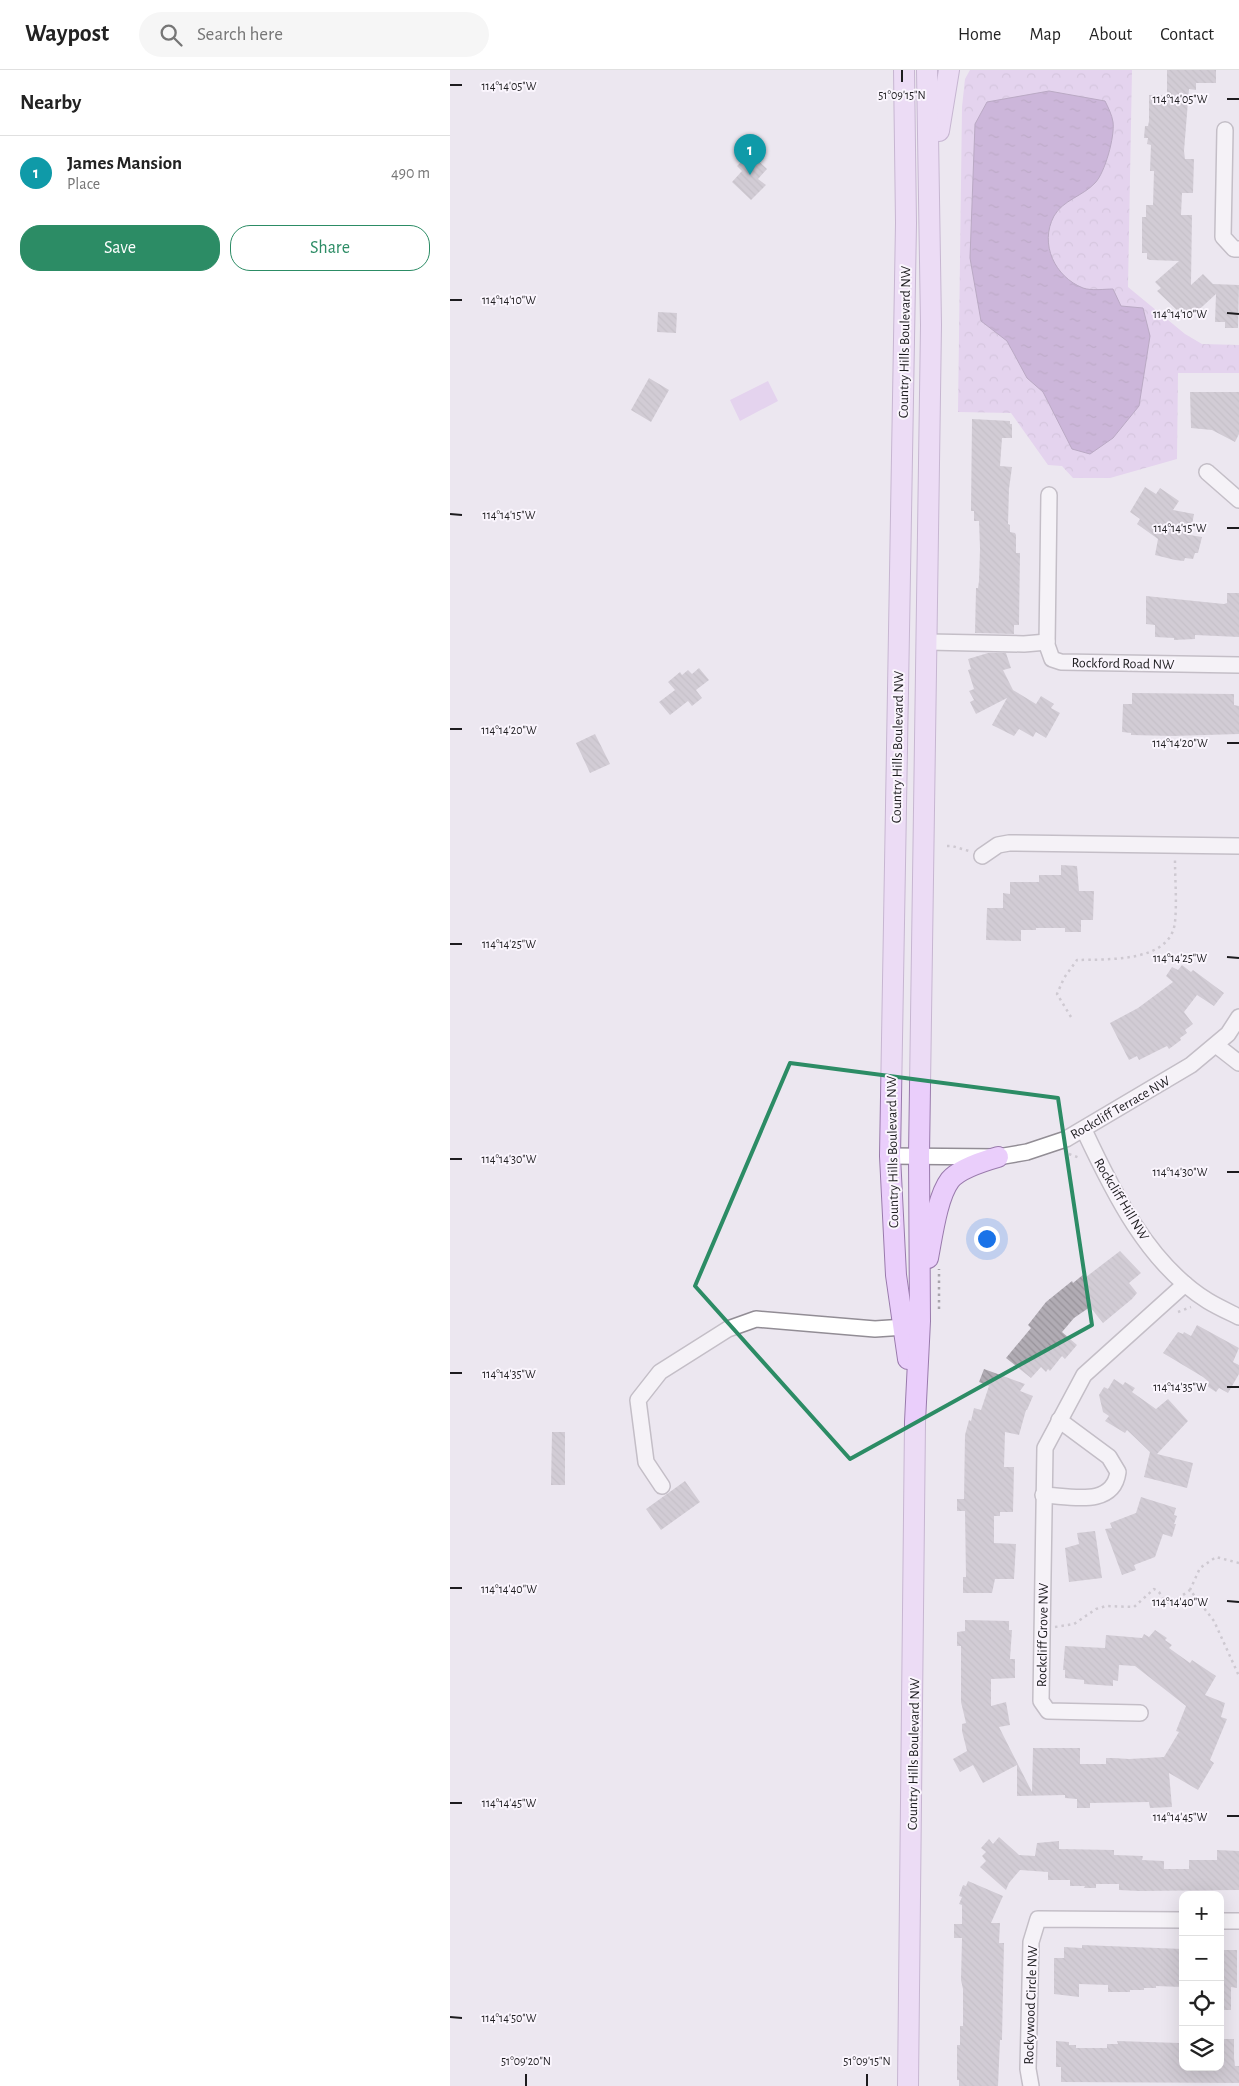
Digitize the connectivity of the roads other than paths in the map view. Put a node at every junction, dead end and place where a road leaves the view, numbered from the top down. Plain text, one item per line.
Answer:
1 (904, 70) edge
2 (928, 70) edge
3 (950, 70) edge
4 (1224, 130) dead end
5 (930, 208) junction
6 (1239, 249) edge
7 (1207, 472) dead end
8 (1049, 495) dead end
9 (1239, 500) edge
10 (928, 642) junction
11 (1047, 642) junction
12 (1239, 665) edge
13 (1239, 846) edge
14 (982, 856) road end
15 (1238, 1021) edge
16 (1216, 1045) junction
17 (1239, 1063) edge
18 (1084, 1130) junction
19 (890, 1156) junction
20 (919, 1156) junction
21 (998, 1157) junction
22 (1186, 1284) junction
23 (915, 1317) junction
24 (1239, 1317) edge
25 (1059, 1420) junction
26 (662, 1486) dead end
27 (1043, 1495) junction
28 (1140, 1713) dead end
29 (1179, 1920) edge
30 (1224, 1921) edge
31 (1239, 1921) edge
32 (908, 2086) edge
33 (1031, 2086) edge

1 - 19 main road, Country Hills Boulevard NW
2 - 5 main road, Country Hills Boulevard NW
3 - 5 main road
4 - 6 street
5 - 10 main road, Country Hills Boulevard NW
7 - 9 street
8 - 11 street
10 - 11 street
10 - 20 main road, Country Hills Boulevard NW
11 - 12 street, Rockford Road NW
13 - 14 street
15 - 16 street, Rockcliff Terrace NW
16 - 17 street
16 - 18 street, Rockcliff Terrace NW
18 - 21 street, Rockcliff Terrace NW
18 - 22 street, Rockcliff Hill NW
19 - 20 street, Rockcliff Terrace NW
19 - 23 main road, Country Hills Boulevard NW
20 - 21 street, Rockcliff Terrace NW
20 - 23 main road, Country Hills Boulevard NW
21 - 23 main road
22 - 24 street, Rockcliff Hill NW
22 - 25 street, Rockcliff Grove NW
23 - 26 street
23 - 32 main road, Country Hills Boulevard NW
25 - 27 street, Rockcliff Grove NW
25 - 27 street
27 - 28 street, Rockcliff Grove NW
29 - 33 street, Rockywood Circle NW
30 - 31 street

